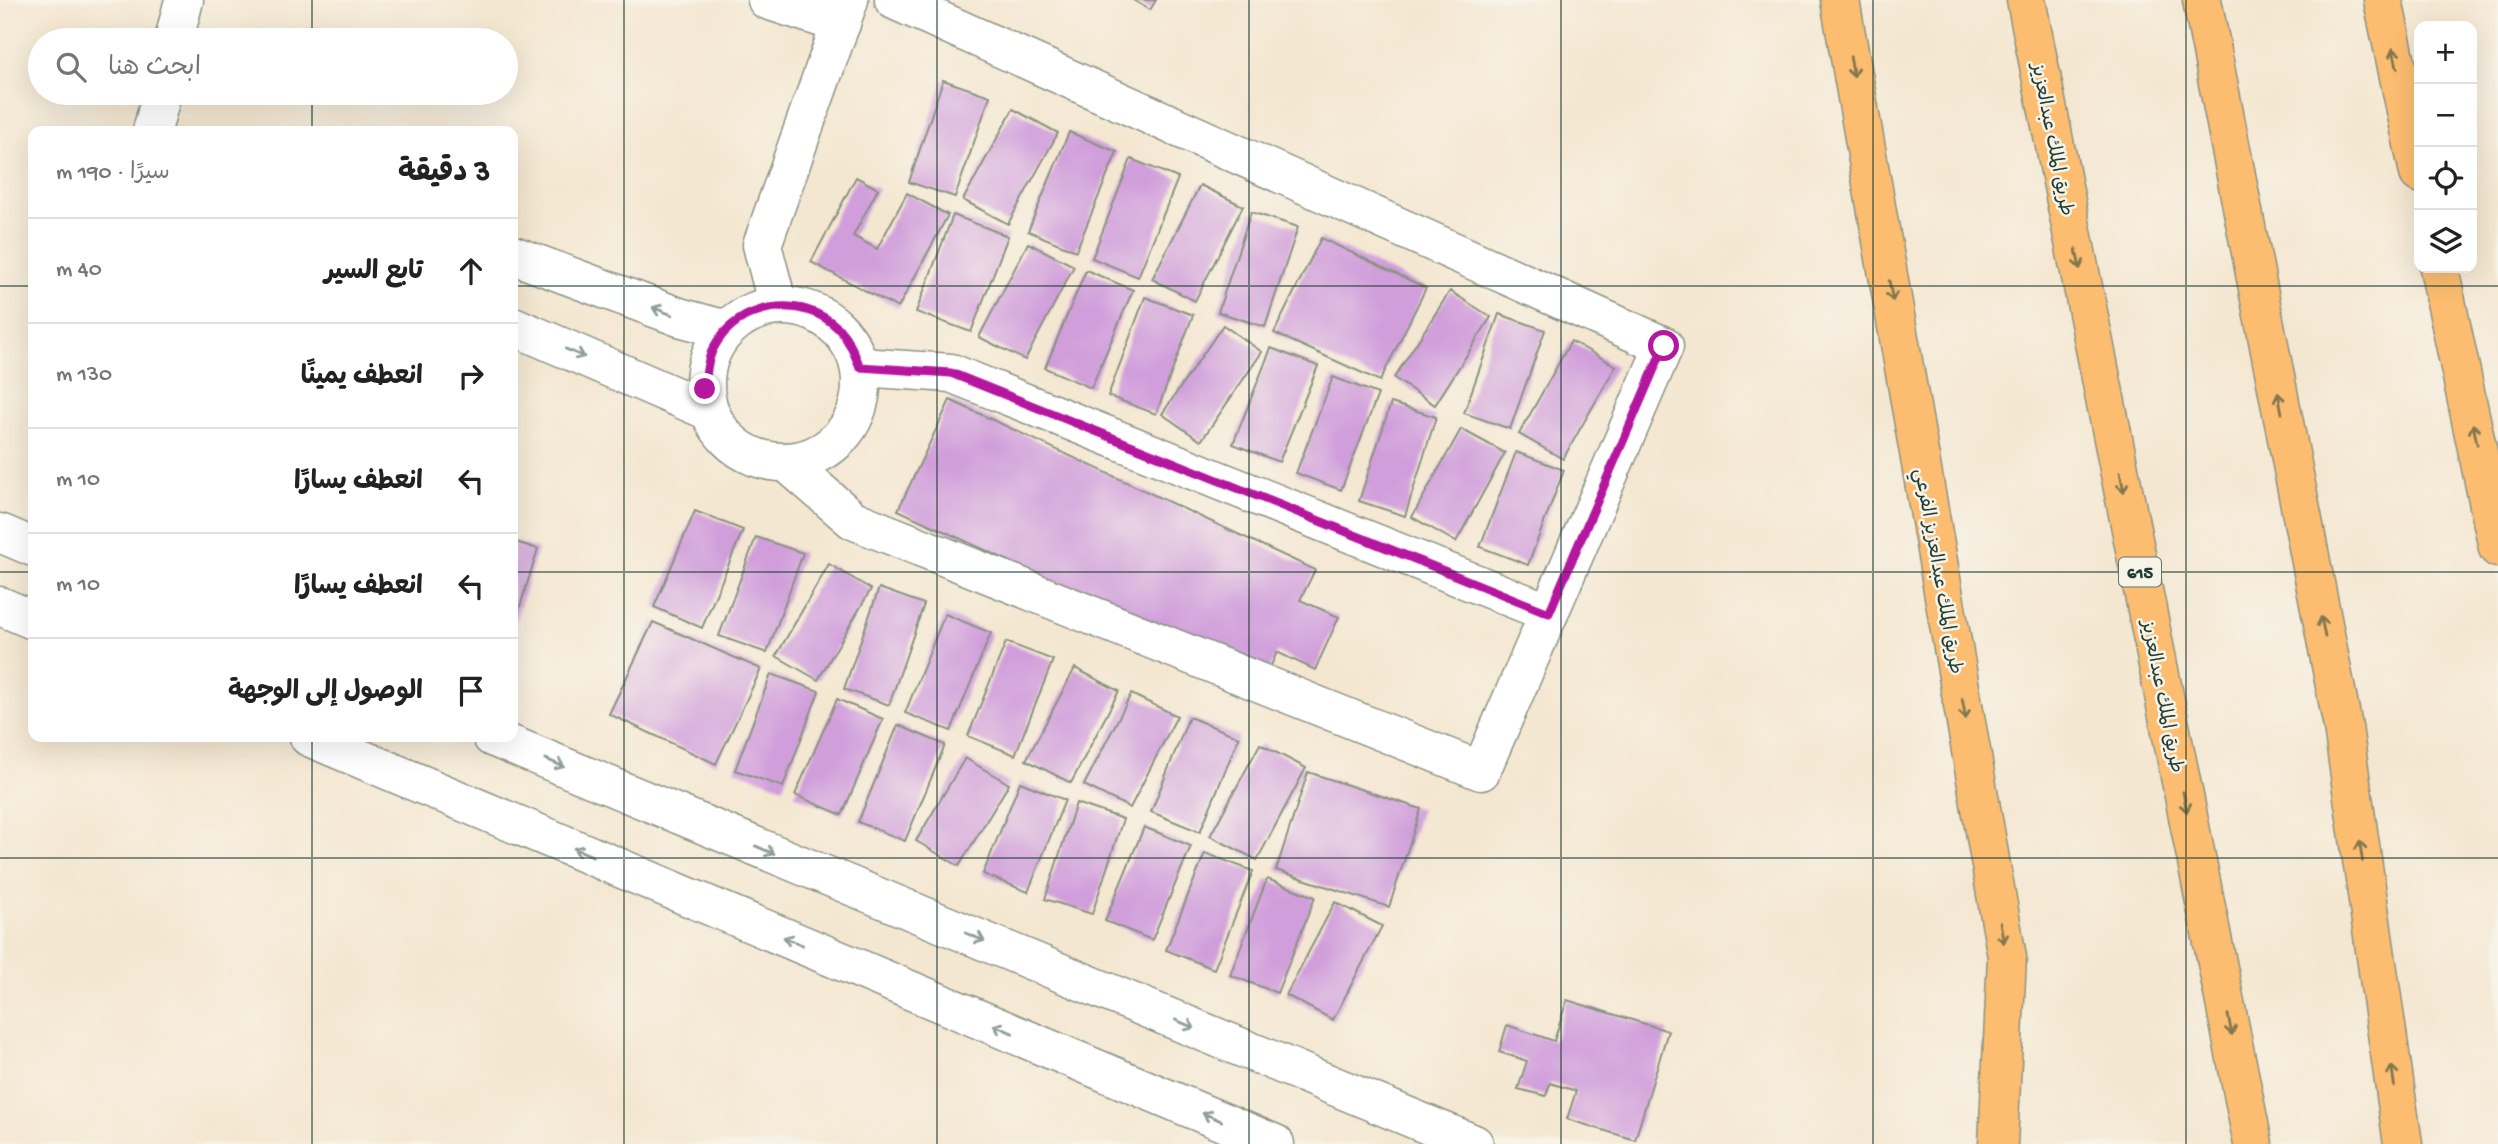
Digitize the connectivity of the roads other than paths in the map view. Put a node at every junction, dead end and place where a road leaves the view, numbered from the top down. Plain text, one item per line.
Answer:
1 (184, 0) edge
2 (767, 0) edge
3 (894, 0) edge
4 (1840, 0) edge
5 (2026, 0) edge
6 (2202, 0) edge
7 (2383, 0) edge
8 (845, 12) edge
9 (177, 28) edge
10 (2414, 149) edge
11 (518, 257) edge
12 (2440, 273) edge
13 (778, 306) junction
14 (518, 328) edge
15 (727, 330) junction
16 (860, 367) junction
17 (709, 411) junction
18 (786, 462) junction
19 (0, 533) edge
20 (28, 545) edge
21 (2498, 548) edge
22 (0, 606) edge
23 (1549, 613) junction
24 (28, 618) edge
25 (321, 742) edge
26 (504, 742) edge
27 (1275, 1144) edge
28 (1474, 1144) edge
29 (1998, 1144) edge
30 (2253, 1144) edge
31 (2403, 1144) edge

1 - 9 street
2 - 8 street
3 - 23 street
4 -> 29 main road, طريق الملك عبدالعزيز الفرعي
5 -> 30 main road, طريق الملك عبدالعزيز / 615
31 -> 6 main road
10 -> 7 main road
8 - 13 street
15 -> 11 street
21 -> 12 main road
13 - 15 street
13 - 16 street
14 -> 17 street
15 - 17 street
16 - 18 street
16 - 23 street
17 - 18 street
18 - 23 street
19 - 20 street
22 - 24 street
27 -> 25 street
26 -> 28 street

